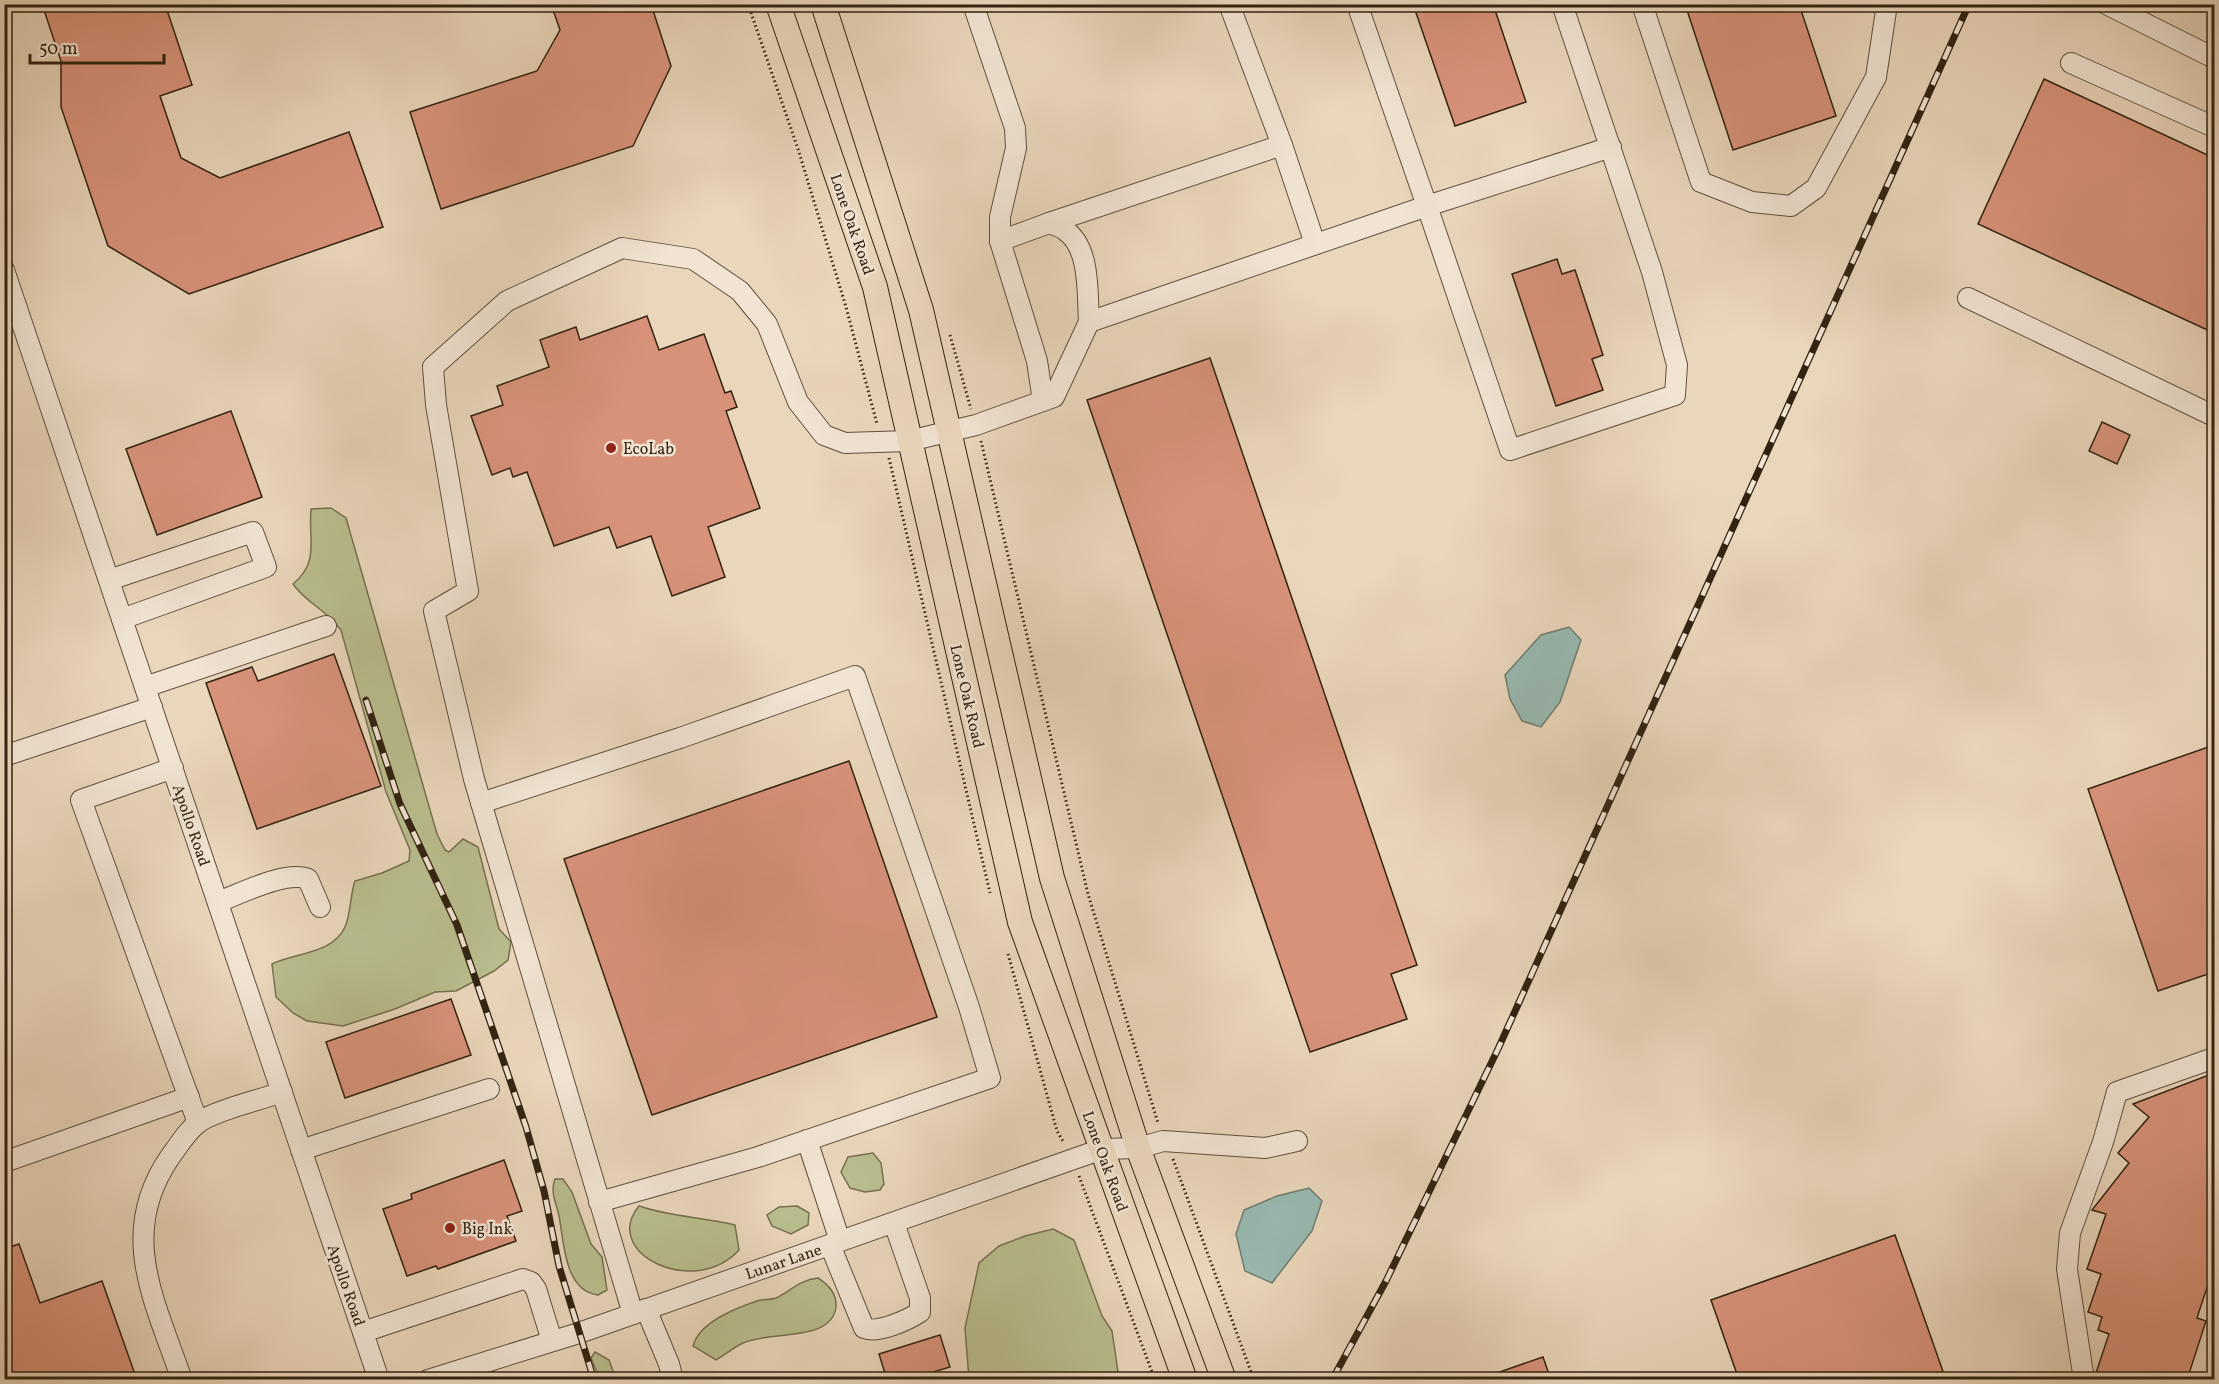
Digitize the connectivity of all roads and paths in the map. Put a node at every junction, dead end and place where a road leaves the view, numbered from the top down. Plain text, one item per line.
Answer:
1 (748, 4) edge
2 (778, 4) edge
3 (823, 4) edge
4 (974, 4) edge
5 (1229, 4) edge
6 (1357, 4) edge
7 (1562, 4) edge
8 (1642, 4) edge
9 (1887, 4) edge
10 (2106, 4) edge
11 (2214, 58) edge
12 (2071, 63) dead end
13 (2214, 127) edge
14 (1282, 146) junction
15 (1611, 147) junction
16 (1428, 206) junction
17 (1049, 223) junction
18 (1000, 241) junction
19 (1315, 244) junction
20 (4, 270) edge
21 (1968, 298) dead end
22 (1089, 322) junction
23 (950, 334) dead end
24 (1043, 401) junction
25 (2214, 416) edge
26 (976, 425) junction
27 (949, 432) junction
28 (882, 441) junction
29 (909, 441) junction
30 (109, 580) junction
31 (122, 619) junction
32 (326, 626) dead end
33 (145, 687) junction
34 (152, 707) junction
35 (4, 756) edge
36 (173, 768) junction
37 (481, 802) junction
38 (991, 896) dead end
39 (218, 902) junction
40 (320, 907) dead end
41 (1007, 953) dead end
42 (2214, 1058) edge
43 (489, 1089) dead end
44 (282, 1092) junction
45 (189, 1097) junction
46 (198, 1124) junction
47 (807, 1140) junction
48 (1163, 1141) junction
49 (1297, 1141) dead end
50 (1138, 1148) junction
51 (1102, 1149) junction
52 (301, 1150) junction
53 (1073, 1160) junction
54 (4, 1162) edge
55 (599, 1202) junction
56 (894, 1222) junction
57 (835, 1243) junction
58 (640, 1312) junction
59 (363, 1332) junction
60 (552, 1341) junction
61 (182, 1380) edge
62 (379, 1380) edge
63 (428, 1380) edge
64 (673, 1380) edge
65 (1155, 1380) edge
66 (1185, 1380) edge
67 (1224, 1380) edge
68 (1254, 1380) edge
69 (2084, 1380) edge

1 - 28 path
2 - 29 main road, Lone Oak Road
3 - 27 main road
4 - 18 street
5 - 14 street
6 - 16 street
7 - 15 street
8 - 9 street
10 - 11 street
12 - 13 street
14 - 17 street
14 - 19 street
15 - 16 street
15 - 16 street
16 - 19 street
17 - 18 street
17 - 22 street
18 - 24 street
19 - 22 street
20 - 30 street, Apollo Road
21 - 25 street
22 - 24 street
23 - 26 path
24 - 26 street
26 - 27 street
26 - 48 path
27 - 29 street
27 - 50 main road
28 - 29 street
28 - 37 street
28 - 38 path
29 - 51 main road, Lone Oak Road
30 - 31 street, Apollo Road
30 - 31 street
31 - 33 street, Apollo Road
32 - 33 street
33 - 34 street, Apollo Road
34 - 35 street
34 - 36 street, Apollo Road
36 - 39 street, Apollo Road
36 - 45 street
37 - 47 street
37 - 55 street
39 - 40 street
39 - 44 street, Apollo Road
41 - 53 path
42 - 69 street
43 - 52 street
44 - 46 street
44 - 52 street, Apollo Road
45 - 46 street
45 - 54 street
46 - 61 street
47 - 55 street
47 - 57 street
48 - 49 street, Lunar Lane
48 - 50 street, Lunar Lane
48 - 68 path
50 - 51 street, Lunar Lane
50 - 67 main road
51 - 53 street, Lunar Lane
51 - 66 main road, Lone Oak Road
52 - 59 street, Apollo Road
53 - 56 street, Lunar Lane
53 - 65 path
55 - 58 street
56 - 57 street, Lunar Lane
56 - 57 street
57 - 58 street, Lunar Lane
58 - 60 street, Lunar Lane
58 - 64 street
59 - 60 street
59 - 62 street, Apollo Road
60 - 63 street, Lunar Lane

